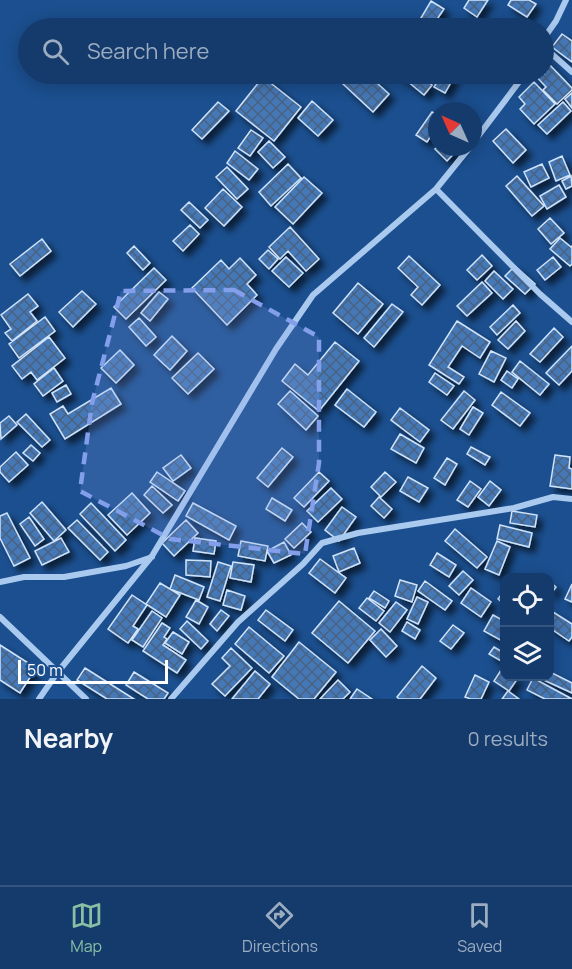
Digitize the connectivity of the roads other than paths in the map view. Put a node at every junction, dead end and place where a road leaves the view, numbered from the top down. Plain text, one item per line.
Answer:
1 (566, 0) edge
2 (554, 24) edge
3 (554, 56) edge
4 (572, 72) edge
5 (517, 84) edge
6 (482, 131) edge
7 (463, 156) edge
8 (436, 189) junction
9 (572, 322) edge
10 (572, 499) edge
11 (152, 556) junction
12 (0, 582) edge
13 (0, 617) edge
14 (57, 673) junction
15 (39, 699) edge
16 (86, 699) edge
17 (172, 699) edge

1 - 2 street
3 - 4 street
5 - 6 street
7 - 8 street
8 - 9 street
8 - 11 street
10 - 17 street
11 - 12 street
11 - 14 street
13 - 14 street
14 - 15 street
14 - 16 street

